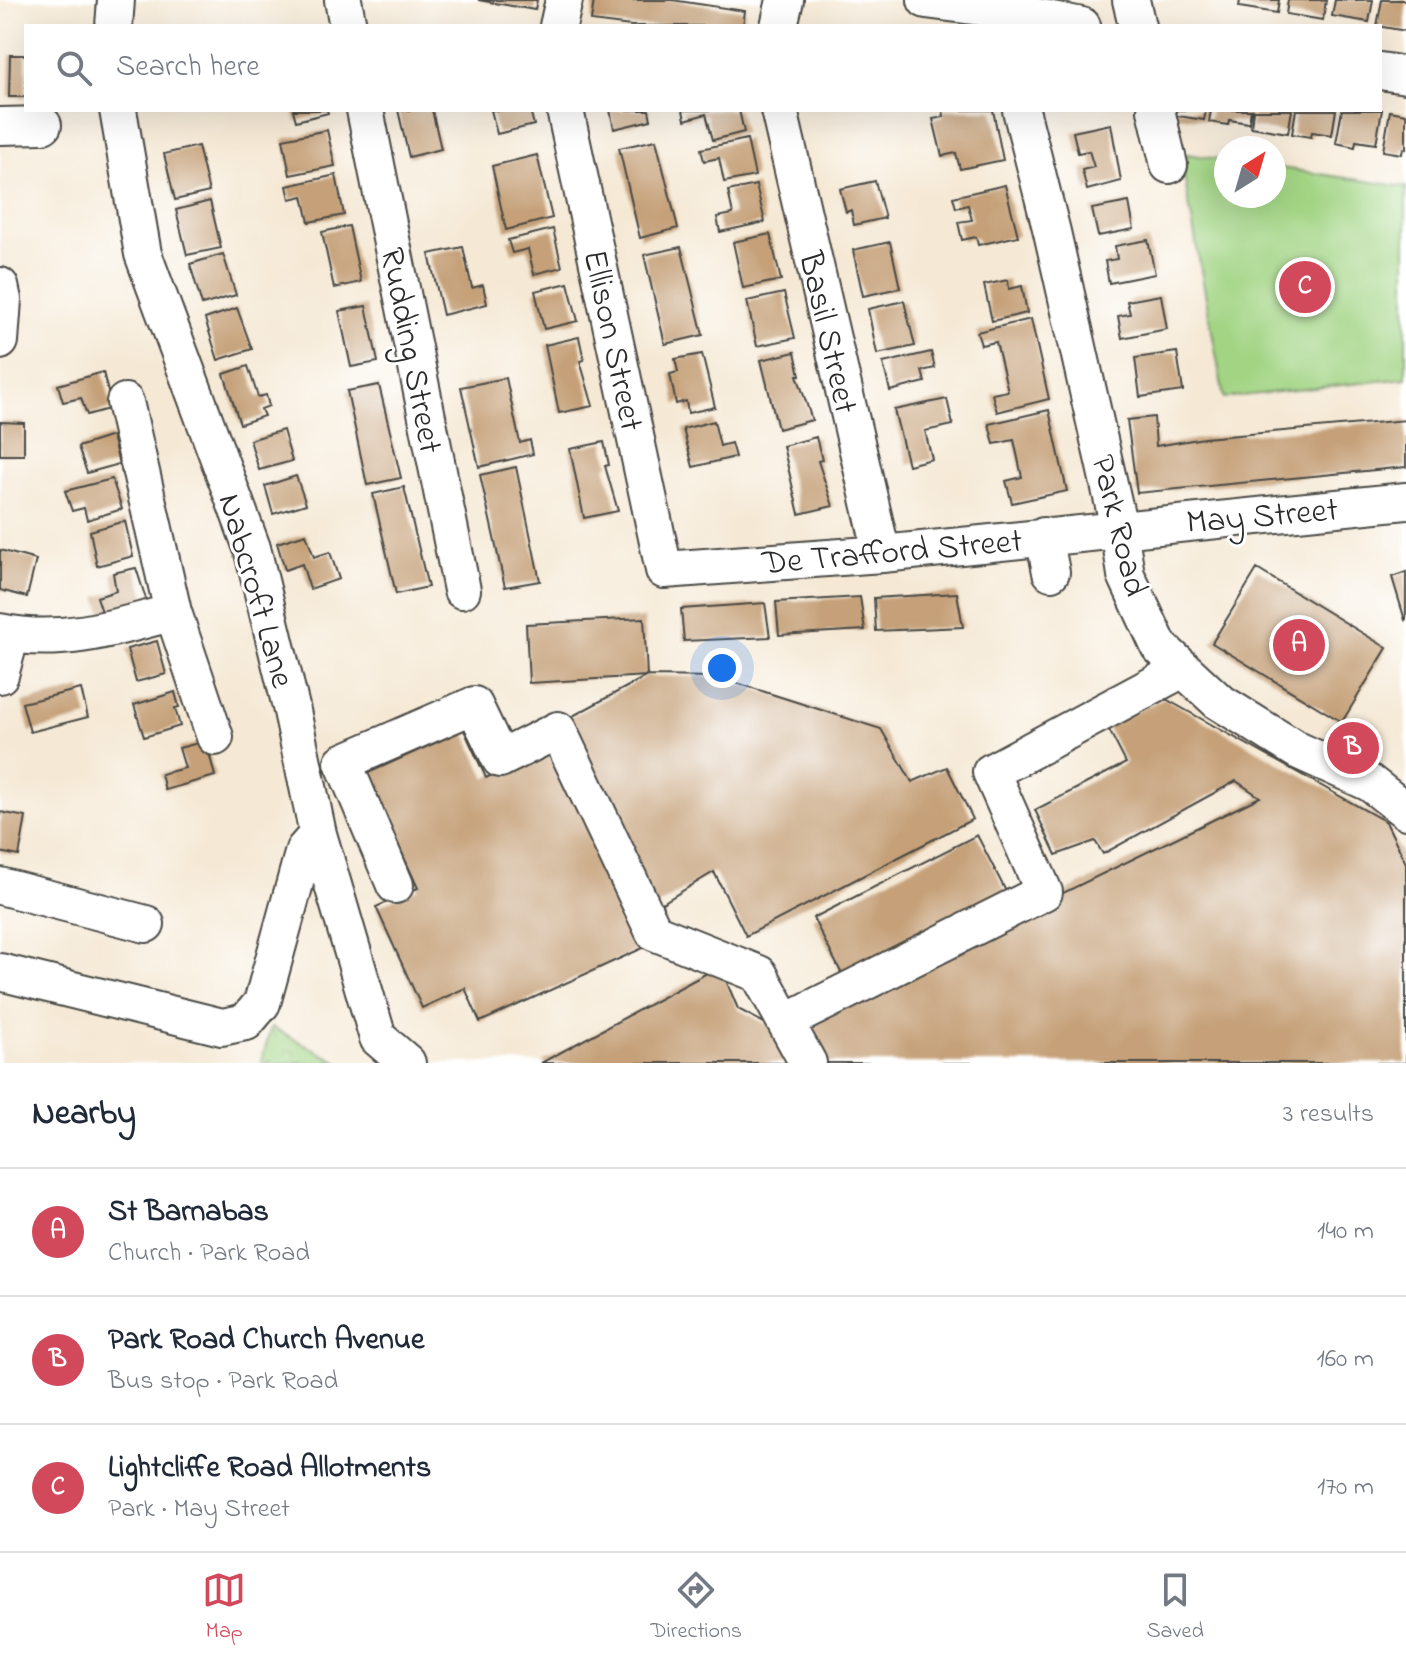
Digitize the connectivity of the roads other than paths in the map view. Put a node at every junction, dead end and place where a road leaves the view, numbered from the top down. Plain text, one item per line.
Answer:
1 (116, 0) edge
2 (343, 0) edge
3 (564, 0) edge
4 (785, 0) edge
5 (926, 0) edge
6 (1131, 0) edge
7 (997, 12) edge
8 (114, 24) edge
9 (348, 24) edge
10 (558, 24) edge
11 (779, 24) edge
12 (1070, 24) edge
13 (1137, 24) edge
14 (1382, 71) edge
15 (1406, 75) edge
16 (118, 112) edge
17 (365, 112) edge
18 (565, 112) edge
19 (779, 112) edge
20 (1022, 112) edge
21 (1156, 112) edge
22 (43, 125) dead end
23 (0, 126) edge
24 (1169, 165) dead end
25 (0, 286) edge
26 (0, 341) edge
27 (125, 402) dead end
28 (1406, 501) edge
29 (1119, 528) junction
30 (1044, 536) junction
31 (882, 554) junction
32 (664, 570) joint
33 (1051, 572) dead end
34 (462, 590) dead end
35 (173, 612) junction
36 (5, 634) edge
37 (1183, 669) junction
38 (0, 675) edge
39 (215, 737) dead end
40 (1406, 811) edge
41 (318, 834) junction
42 (395, 885) dead end
43 (0, 886) edge
44 (146, 924) dead end
45 (0, 972) edge
46 (787, 1021) junction
47 (407, 1063) edge
48 (808, 1063) edge

1 - 8 street
2 - 9 street
3 - 10 street
4 - 11 street
5 - 7 street
6 - 13 street
7 - 12 street
14 - 15 street
16 - 41 street, Nabcroft Lane
17 - 34 street, Rudding Street
18 - 32 street, Ellison Street
19 - 31 street, Basil Street
20 - 29 street, Park Road
21 - 24 street
22 - 23 street
25 - 26 street
27 - 35 street
28 - 29 street, May Street
29 - 30 street, De Trafford Street
29 - 37 street, Park Road
30 - 31 street, De Trafford Street
30 - 33 street
31 - 32 street, De Trafford Street
35 - 36 street
35 - 39 street
36 - 38 street
37 - 40 street, Park Road
37 - 46 street
41 - 45 street
41 - 47 street, Nabcroft Lane
42 - 46 street
43 - 44 street
46 - 48 street

